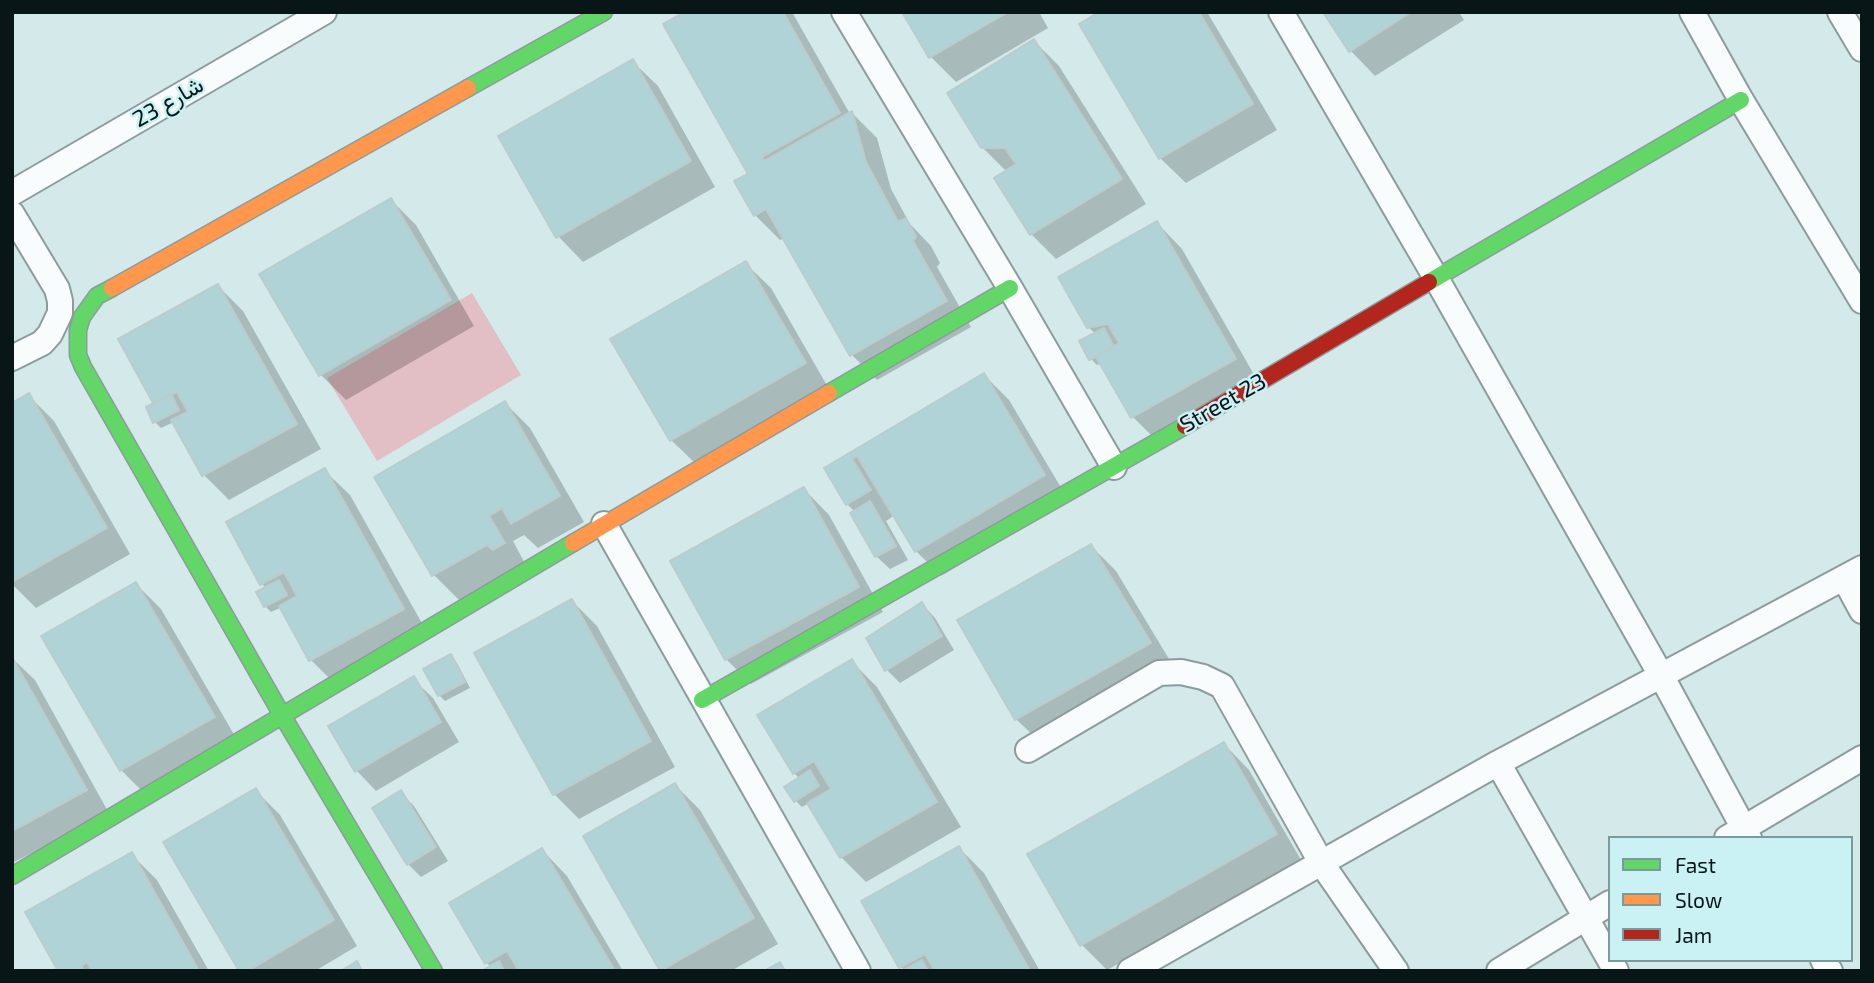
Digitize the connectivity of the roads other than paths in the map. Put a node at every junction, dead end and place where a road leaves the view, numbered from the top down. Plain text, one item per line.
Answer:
1 (324, 12) edge
2 (604, 12) edge
3 (844, 12) edge
4 (1281, 12) edge
5 (1692, 12) edge
6 (1840, 12) edge
7 (1862, 49) edge
8 (1741, 100) junction
9 (12, 192) edge
10 (12, 214) edge
11 (1436, 278) junction
12 (1010, 289) junction
13 (1862, 301) edge
14 (12, 358) edge
15 (1114, 467) junction
16 (604, 524) junction
17 (1853, 573) edge
18 (1862, 611) edge
19 (1662, 677) junction
20 (702, 700) junction
21 (282, 715) junction
22 (1028, 750) dead end
23 (1862, 758) edge
24 (1499, 763) junction
25 (1739, 835) edge
26 (1322, 864) junction
27 (12, 876) edge
28 (1608, 904) edge
29 (1584, 918) junction
30 (1608, 958) edge
31 (434, 971) edge
32 (858, 971) edge
33 (1130, 971) edge
34 (1396, 971) edge
35 (1499, 971) edge

1 - 9 street, شارع 23
2 - 21 street
3 - 12 street
4 - 11 street
5 - 8 street
6 - 7 street
8 - 11 street, Street 23
8 - 13 street
10 - 14 street
11 - 15 street, Street 23
11 - 19 street
12 - 15 street
12 - 16 street
15 - 20 street, Street 23
16 - 20 street
16 - 21 street
17 - 18 street
17 - 19 street
19 - 24 street
19 - 25 street
20 - 32 street
21 - 27 street
21 - 31 street
22 - 26 street
23 - 25 street
24 - 26 street
24 - 29 street
26 - 33 street
26 - 34 street
28 - 29 street
29 - 30 street
29 - 35 street

